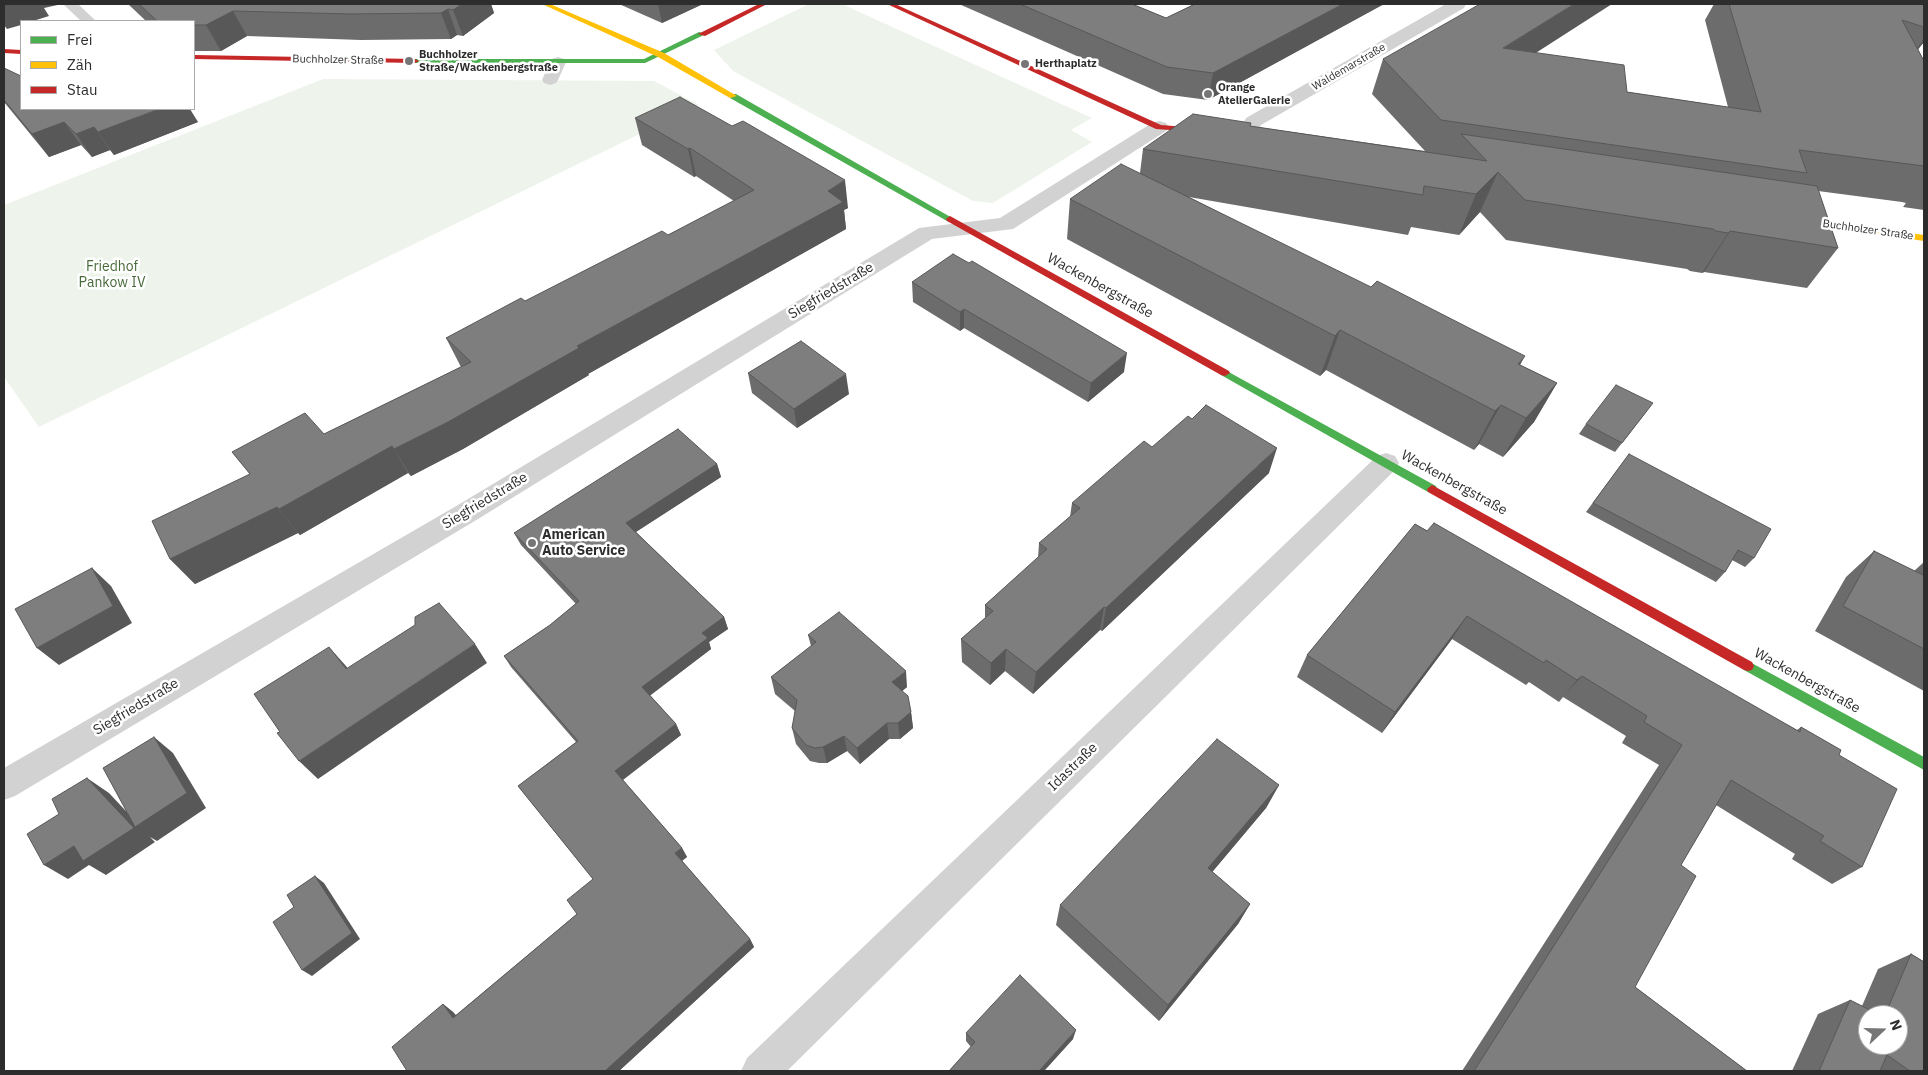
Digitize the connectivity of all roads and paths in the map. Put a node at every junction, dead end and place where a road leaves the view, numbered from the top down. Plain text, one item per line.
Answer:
1 (70, 4) edge
2 (545, 4) edge
3 (764, 4) edge
4 (890, 4) edge
5 (1458, 4) edge
6 (88, 20) edge
7 (4, 51) edge
8 (20, 52) edge
9 (661, 54) junction
10 (195, 57) edge
11 (558, 62) junction
12 (550, 80) dead end
13 (1160, 127) junction
14 (1220, 132) edge
15 (1249, 137) edge
16 (1781, 217) edge
17 (968, 229) junction
18 (1924, 238) edge
19 (1386, 462) junction
20 (1924, 764) edge
21 (4, 785) edge
22 (760, 1071) edge

1 - 6 lane
2 - 9 street
3 - 9 street
4 - 13 street
5 - 15 street, Waldemarstraße
7 - 8 street
9 - 11 street, Buchholzer Straße
9 - 17 street
10 - 11 street, Buchholzer Straße
11 - 12 lane
13 - 14 street
13 - 17 street
16 - 18 street, Buchholzer Straße
17 - 19 street, Wackenbergstraße
17 - 21 street, Siegfriedstraße
19 - 20 street, Wackenbergstraße
19 - 22 street, Idastraße

